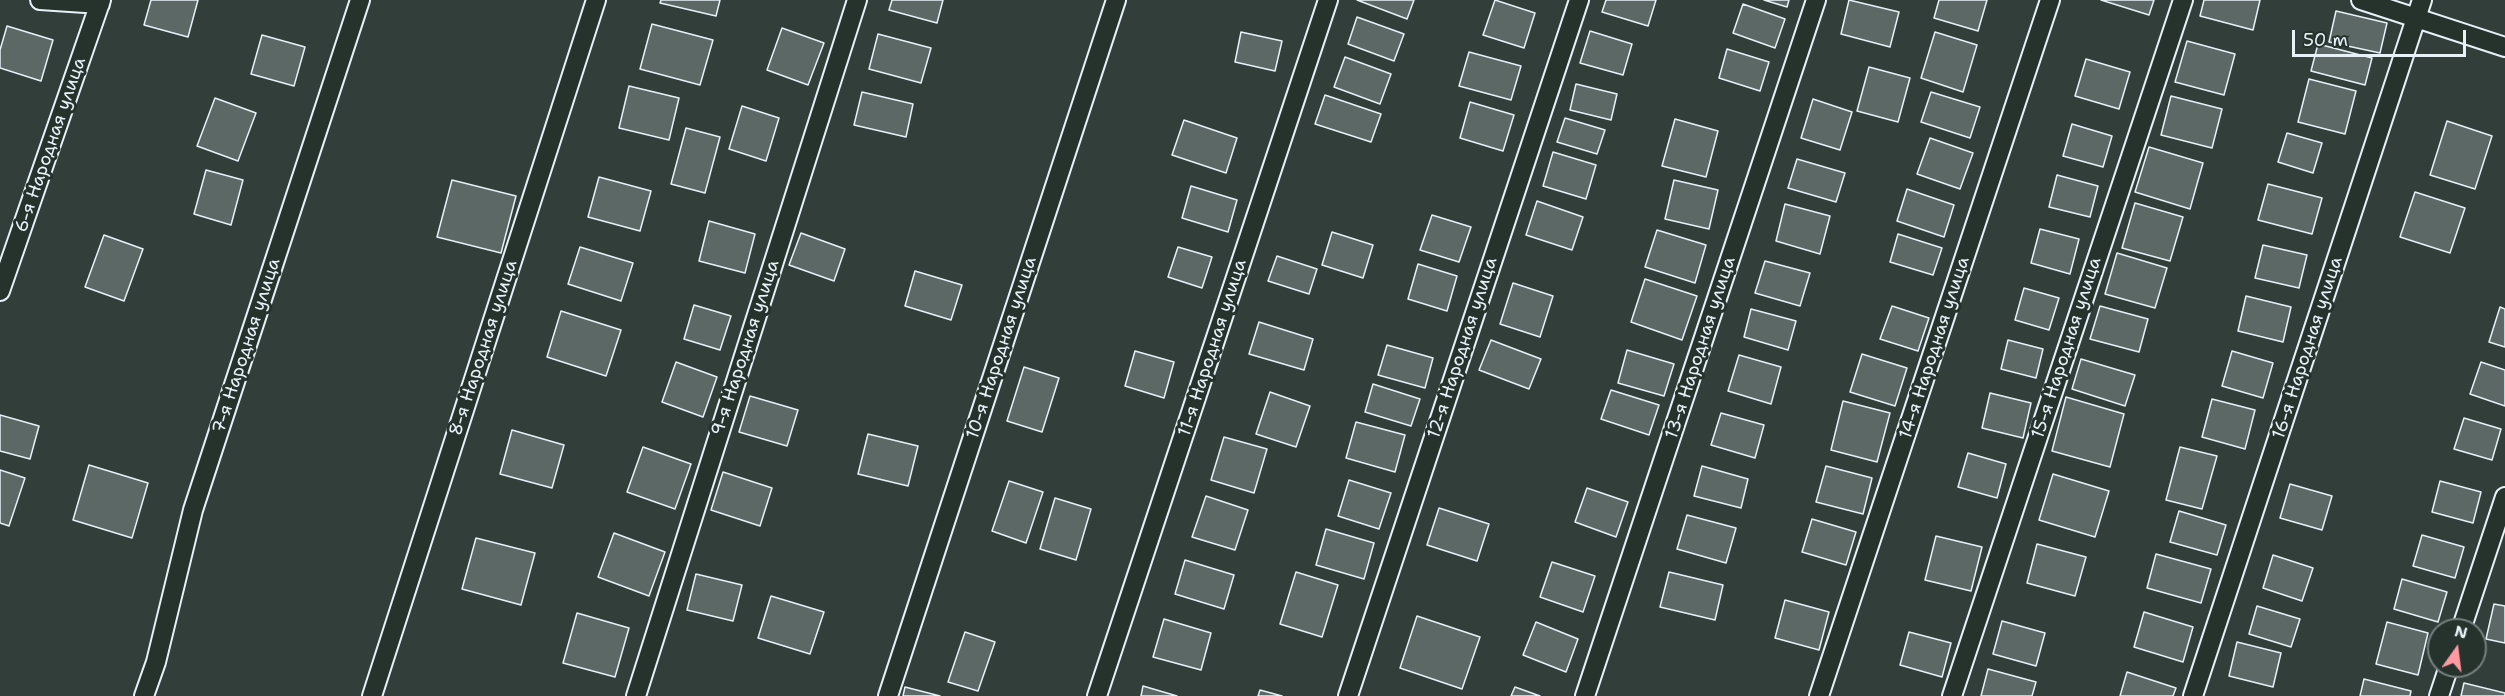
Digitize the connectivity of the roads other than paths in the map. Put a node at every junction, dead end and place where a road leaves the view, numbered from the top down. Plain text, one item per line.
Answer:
1 (39, 0) edge
2 (360, 0) edge
3 (597, 0) edge
4 (857, 0) edge
5 (1116, 0) edge
6 (1328, 0) edge
7 (1579, 0) edge
8 (1816, 0) edge
9 (2050, 0) edge
10 (2182, 0) edge
11 (2361, 0) edge
12 (2422, 0) edge
13 (100, 2) edge
14 (2416, 19) junction
15 (2505, 47) edge
16 (0, 291) edge
17 (2505, 497) edge
18 (2465, 618) edge
19 (2445, 678) edge
20 (144, 696) edge
21 (372, 696) edge
22 (636, 696) edge
23 (888, 696) edge
24 (1097, 696) edge
25 (1348, 696) edge
26 (1585, 696) edge
27 (1820, 696) edge
28 (1952, 696) edge
29 (2193, 696) edge
30 (2439, 696) edge

1 - 13 street
2 - 20 street, 7-я Народная улица
3 - 21 street, 8-я Народная улица
4 - 22 street, 9-я Народная улица
5 - 23 street, 10-я Народная улица
6 - 24 street, 11-я Народная улица
7 - 25 street, 12-я Народная улица
8 - 26 street, 13-я Народная улица
9 - 27 street, 14-я Народная улица
10 - 28 street, 15-я Народная улица
11 - 14 street
12 - 14 street, 16-я Народная улица
13 - 16 street, 6-я Народная улица
14 - 15 street
14 - 29 street, 16-я Народная улица
17 - 18 street
19 - 30 street

